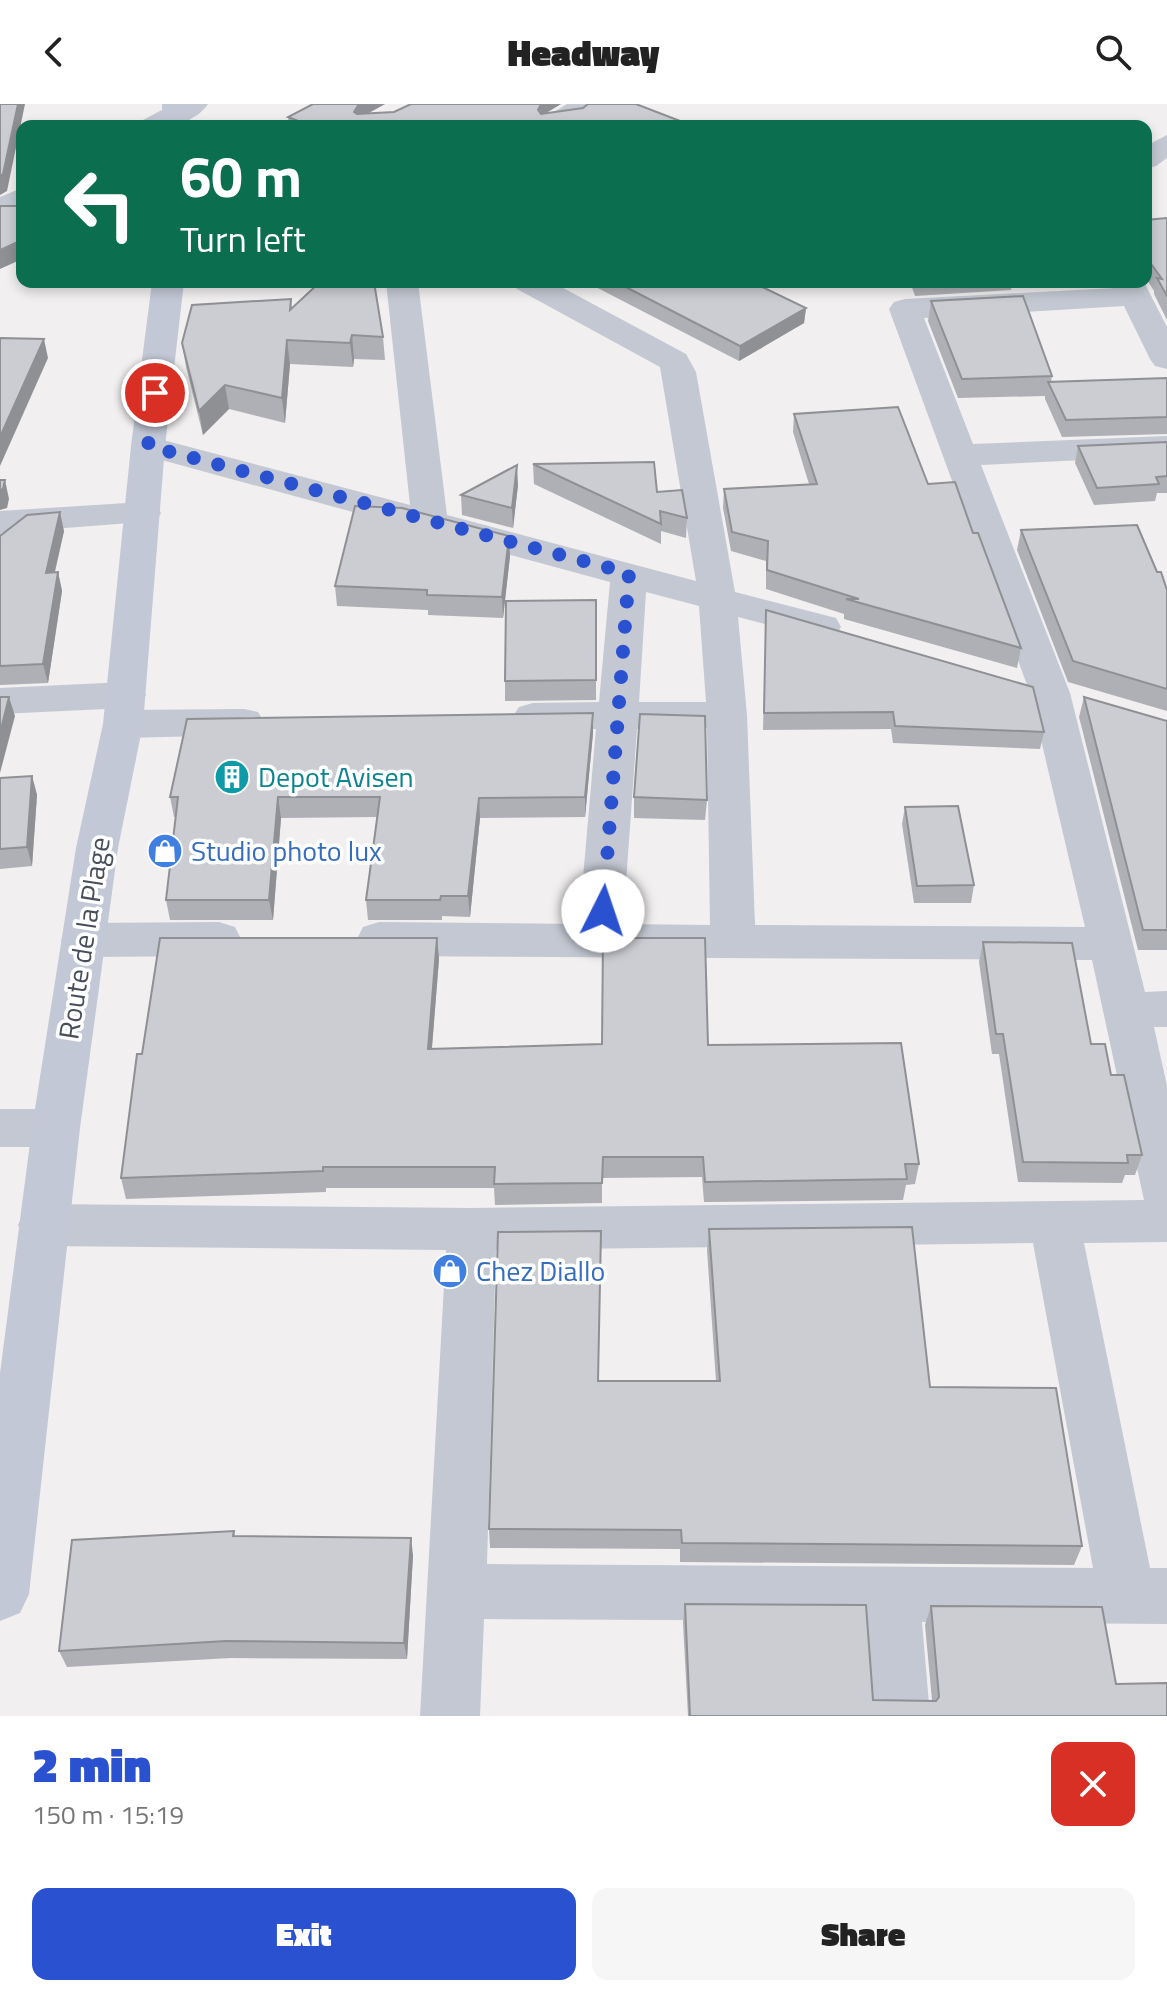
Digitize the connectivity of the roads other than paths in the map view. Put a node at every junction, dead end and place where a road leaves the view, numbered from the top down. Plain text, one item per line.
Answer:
1 (587, 104) edge
2 (561, 120) edge
3 (167, 288) edge
4 (403, 288) edge
5 (539, 288) edge
6 (1132, 289) edge
7 (1167, 359) edge
8 (148, 446) junction
9 (1167, 446) edge
10 (961, 455) junction
11 (143, 513) junction
12 (430, 521) junction
13 (0, 522) edge
14 (629, 573) junction
15 (718, 600) junction
16 (859, 638) edge
17 (1006, 680) edge
18 (1050, 693) junction
19 (0, 701) edge
20 (1094, 705) edge
21 (125, 710) junction
22 (618, 714) junction
23 (727, 715) junction
24 (490, 717) edge
25 (283, 721) edge
26 (255, 939) edge
27 (334, 939) edge
28 (600, 939) junction
29 (83, 940) junction
30 (733, 941) junction
31 (1109, 944) junction
32 (1147, 1010) edge
33 (0, 1128) edge
34 (56, 1128) junction
35 (1167, 1197) edge
36 (1167, 1221) edge
37 (1055, 1224) junction
38 (43, 1225) junction
39 (472, 1229) junction
40 (457, 1591) junction
41 (0, 1594) edge
42 (891, 1595) junction
43 (1147, 1596) edge
44 (450, 1716) edge
45 (900, 1716) edge

1 - 2 street
3 - 8 main road, Route de la Plage
4 - 12 street
5 - 15 street
6 - 7 street
6 - 10 street
8 - 11 main road, Route de la Plage
8 - 12 street
9 - 10 street
10 - 18 street
11 - 13 street
11 - 21 main road, Route de la Plage
12 - 14 street
14 - 15 street
14 - 22 street
15 - 16 street
15 - 23 street
17 - 18 street
18 - 20 street
18 - 31 street
19 - 21 street
21 - 25 street
21 - 29 main road, Route de la Plage
22 - 23 street
22 - 24 street
22 - 28 street
23 - 30 street
26 - 29 street
27 - 28 street
28 - 30 street
29 - 34 main road, Route de la Plage
30 - 31 street
31 - 32 street
32 - 35 street
33 - 34 street
34 - 38 main road, Route de la Plage
36 - 37 street
37 - 39 street
37 - 43 street
38 - 39 street
38 - 41 main road, Route de la Plage
39 - 40 street
40 - 42 street
40 - 44 street
42 - 43 street
42 - 45 street

